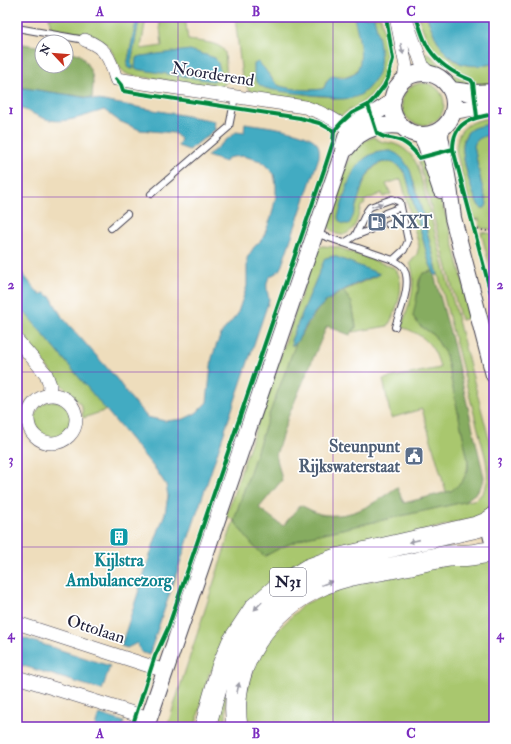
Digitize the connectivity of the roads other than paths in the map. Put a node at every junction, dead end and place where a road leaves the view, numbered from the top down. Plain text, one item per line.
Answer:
1 (396, 17) edge
2 (405, 17) edge
3 (17, 28) edge
4 (85, 40) joint
5 (429, 74) junction
6 (404, 80) junction
7 (451, 90) junction
8 (494, 92) edge
9 (235, 97) junction
10 (393, 100) junction
11 (494, 104) edge
12 (453, 111) junction
13 (402, 126) junction
14 (441, 130) junction
15 (354, 133) junction
16 (421, 135) junction
17 (151, 194) dead end
18 (401, 208) junction
19 (385, 213) dead end
20 (127, 214) dead end
21 (404, 218) junction
22 (453, 218) junction
23 (388, 224) dead end
24 (111, 228) dead end
25 (370, 230) dead end
26 (315, 233) junction
27 (355, 236) junction
28 (344, 243) junction
29 (393, 260) junction
30 (395, 326) dead end
31 (17, 340) edge
32 (494, 375) edge
33 (49, 395) dead end
34 (493, 517) edge
35 (494, 543) edge
36 (494, 552) edge
37 (448, 556) junction
38 (17, 623) edge
39 (164, 671) junction
40 (17, 677) edge
41 (148, 722) edge
42 (205, 727) edge
43 (237, 727) edge

1 -> 6 street
2 - 5 street
3 - 4 lane
4 - 9 street, Noorderend
5 - 6 street
5 - 7 street
6 - 10 street
7 - 8 street
7 - 12 street
9 - 15 street, Noorderend
9 - 17 lane
10 - 13 street
10 - 15 street
11 - 12 street
12 - 14 street
13 - 15 street
13 - 16 street
14 - 16 street
14 - 22 street
15 - 26 street
16 - 22 street
18 - 19 lane
18 - 21 lane
27 -> 18 lane
20 - 24 lane
21 - 23 lane
21 - 29 lane
22 - 32 street
25 - 27 lane
26 - 28 lane
26 - 39 street
27 - 28 lane
28 - 29 lane
29 - 30 lane
31 - 33 street
34 - 35 main road
34 -> 42 highway, N31
35 - 37 highway, N31
36 - 37 highway, N31
43 -> 37 highway, N31
38 - 39 street, Ottolaan
39 - 41 street
40 - 41 street

